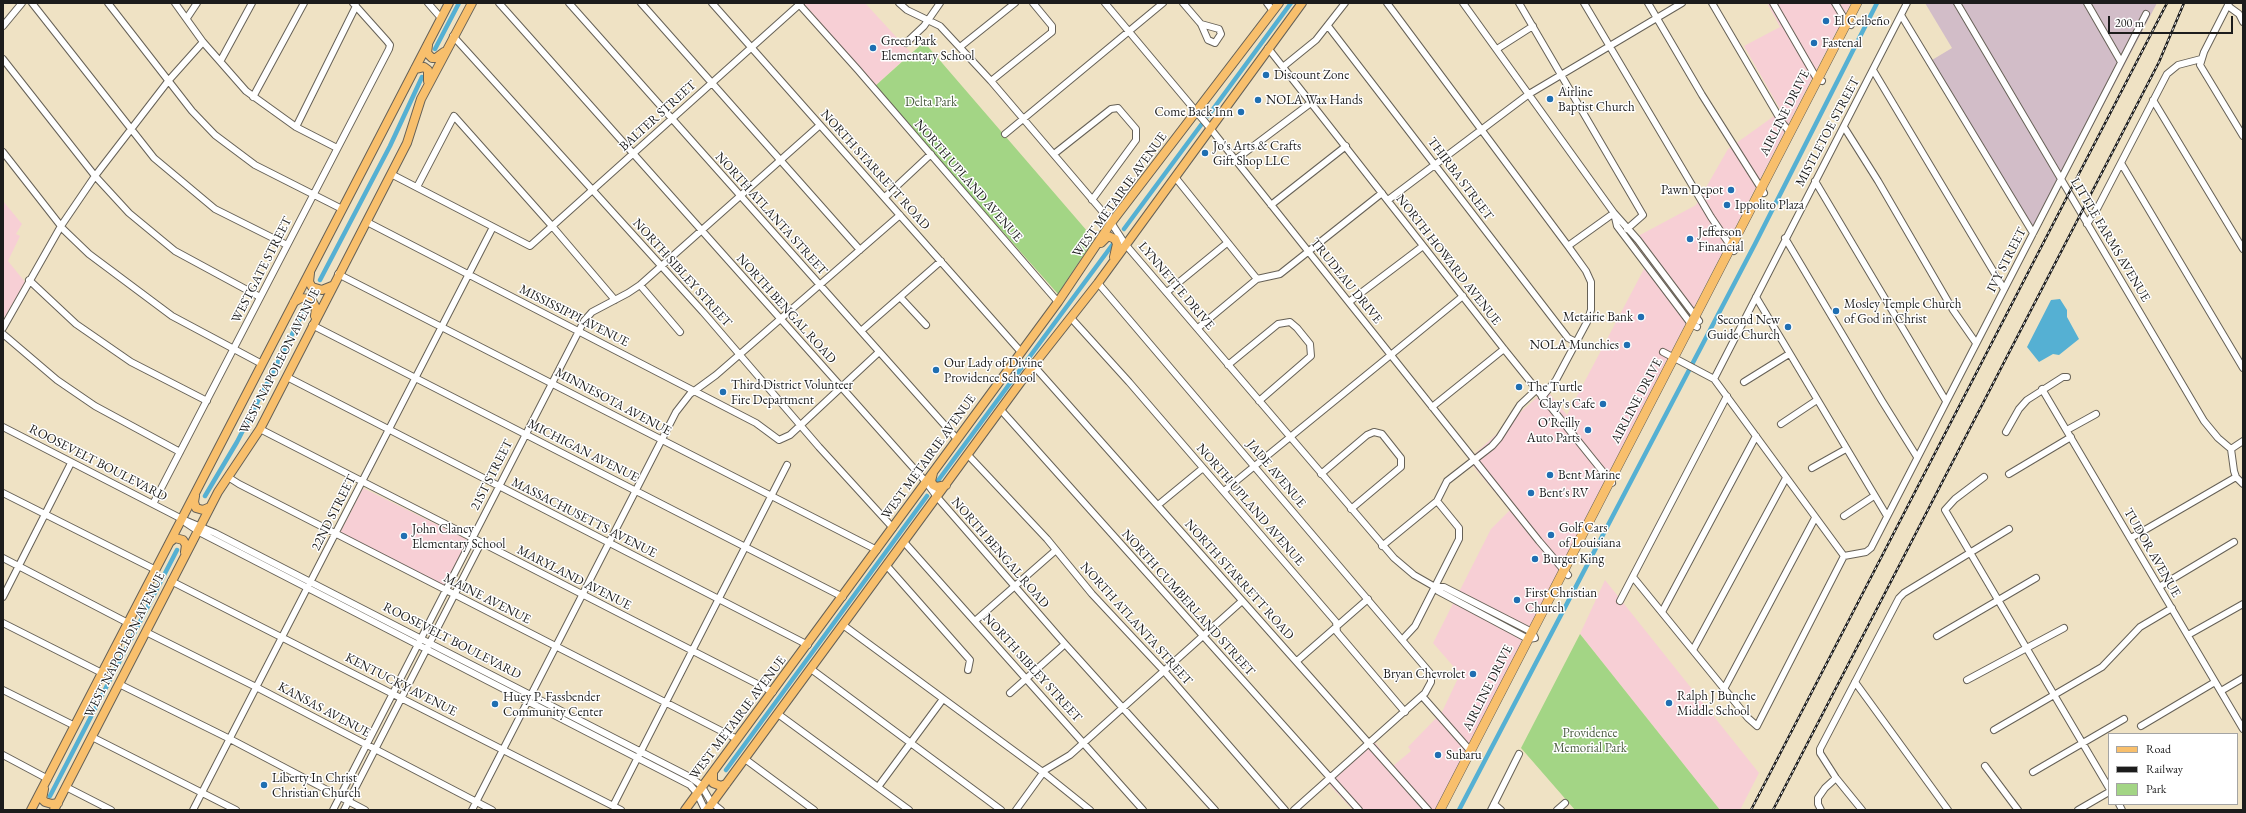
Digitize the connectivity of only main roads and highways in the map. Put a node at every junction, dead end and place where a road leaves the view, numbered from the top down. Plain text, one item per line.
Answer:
1 (449, 3) edge
2 (472, 3) edge
3 (1279, 3) edge
4 (1302, 3) edge
5 (1857, 3) edge
6 (1863, 3) edge
7 (1849, 24) junction
8 (428, 44) junction
9 (445, 52) junction
10 (415, 69) junction
11 (1820, 80) junction
12 (428, 84) junction
13 (1762, 191) junction
14 (1095, 247) junction
15 (1110, 267) junction
16 (311, 268) junction
17 (332, 286) junction
18 (294, 302) junction
19 (313, 323) junction
20 (934, 471) junction
21 (946, 484) junction
22 (196, 491) junction
23 (210, 507) junction
24 (170, 542) junction
25 (184, 557) junction
26 (1472, 754) junction
27 (713, 772) junction
28 (46, 783) junction
29 (726, 784) junction
30 (56, 806) edge
31 (708, 808) edge
32 (32, 810) edge
33 (685, 810) edge
34 (1440, 810) edge
35 (1446, 810) edge

1 - 8 main road, WEST NAPOLEON AVENUE
2 - 9 main road, WEST NAPOLEON AVENUE
3 - 14 main road, WEST METAIRIE AVENUE
4 - 15 main road
5 - 7 highway, AIRLINE DRIVE
6 - 7 highway, AIRLINE DRIVE
7 - 11 highway, AIRLINE DRIVE
8 - 9 main road
8 - 10 main road, WEST NAPOLEON AVENUE
9 - 12 main road, WEST NAPOLEON AVENUE
10 - 12 main road
10 - 16 main road, WEST NAPOLEON AVENUE
11 - 13 highway, AIRLINE DRIVE
11 - 13 highway, AIRLINE DRIVE
12 - 17 main road, WEST NAPOLEON AVENUE
13 - 26 highway, AIRLINE DRIVE
14 - 15 main road
14 - 20 main road, WEST METAIRIE AVENUE
15 - 21 main road
16 - 17 main road
16 - 18 main road, WEST NAPOLEON AVENUE
17 - 19 main road, WEST NAPOLEON AVENUE
18 - 19 main road
18 - 22 main road, WEST NAPOLEON AVENUE
19 - 23 main road, WEST NAPOLEON AVENUE
20 - 21 main road
20 - 27 main road, WEST METAIRIE AVENUE
21 - 29 main road
22 - 23 main road
22 - 24 main road, WEST NAPOLEON AVENUE
23 - 25 main road, WEST NAPOLEON AVENUE
24 - 25 main road
24 - 28 main road, WEST NAPOLEON AVENUE
25 - 30 main road, WEST NAPOLEON AVENUE
26 - 34 highway, AIRLINE DRIVE
26 - 35 highway, AIRLINE DRIVE
27 - 29 main road
27 - 33 main road, WEST METAIRIE AVENUE
28 - 30 main road
28 - 32 main road, WEST NAPOLEON AVENUE
29 - 31 main road

